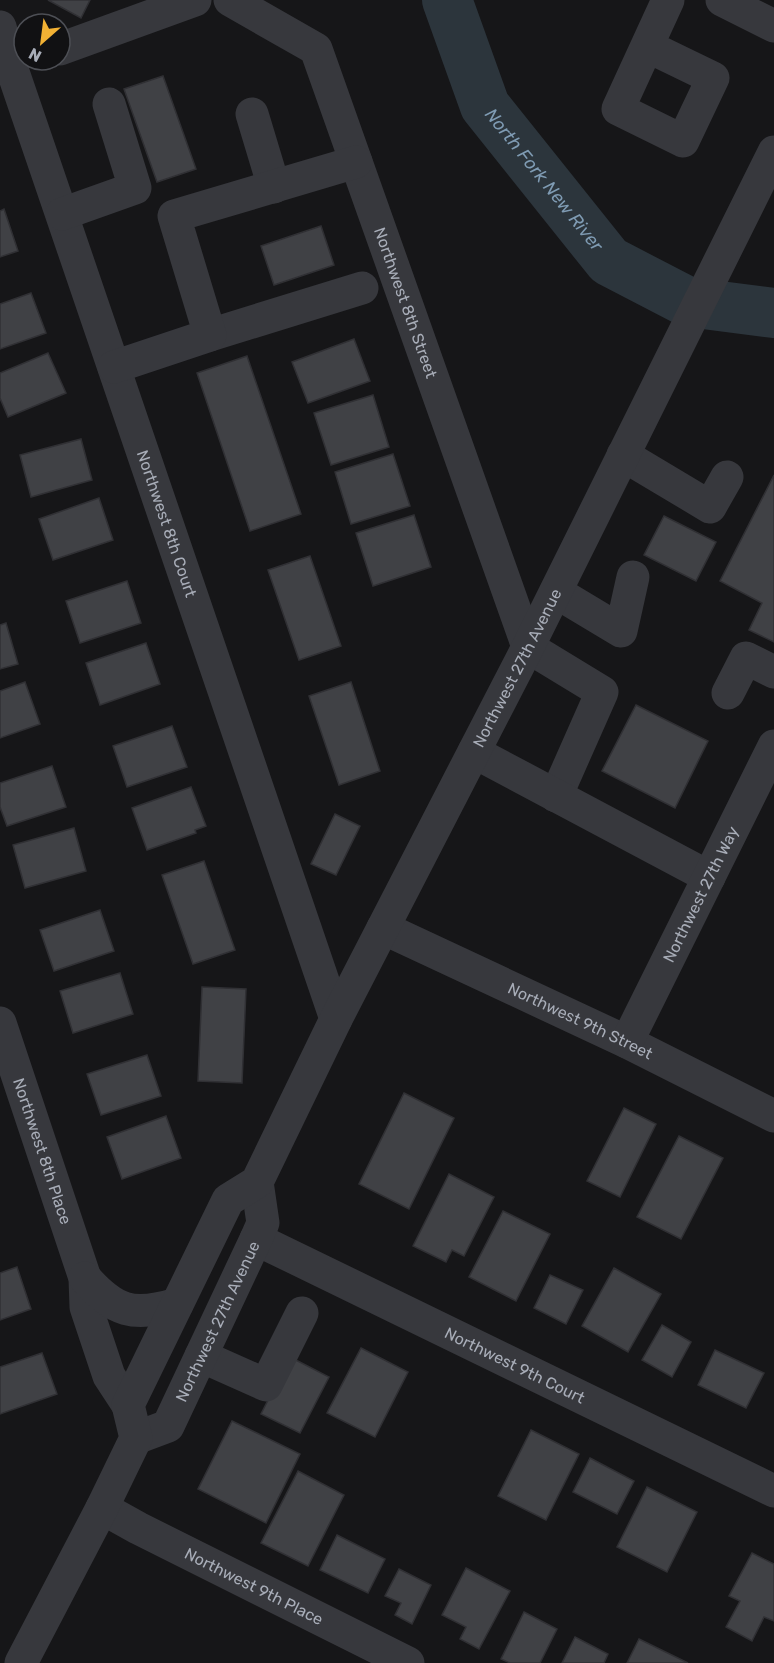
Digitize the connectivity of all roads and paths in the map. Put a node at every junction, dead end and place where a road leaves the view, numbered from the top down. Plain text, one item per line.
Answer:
1 (195, 0) edge
2 (230, 0) edge
3 (668, 0) edge
4 (722, 0) edge
5 (774, 26) edge
6 (0, 27) edge
7 (72, 45) edge
8 (647, 46) dead end
9 (12, 62) edge
10 (15, 72) edge
11 (109, 104) dead end
12 (252, 114) dead end
13 (774, 152) edge
14 (356, 162) junction
15 (274, 187) junction
16 (62, 214) junction
17 (362, 288) dead end
18 (210, 335) junction
19 (114, 367) junction
20 (623, 455) junction
21 (727, 477) dead end
22 (633, 577) dead end
23 (556, 592) junction
24 (528, 647) junction
25 (774, 672) edge
26 (728, 693) dead end
27 (774, 746) edge
28 (474, 752) junction
29 (556, 796) junction
30 (709, 876) junction
31 (383, 928) junction
32 (336, 1019) junction
33 (0, 1023) edge
34 (627, 1042) junction
35 (774, 1116) edge
36 (257, 1182) junction
37 (256, 1239) junction
38 (85, 1278) junction
39 (177, 1304) junction
40 (302, 1313) dead end
41 (201, 1356) junction
42 (128, 1405) junction
43 (136, 1438) junction
44 (774, 1491) edge
45 (102, 1508) junction
46 (21, 1663) edge
47 (408, 1663) edge

1 - 7 street
2 - 14 street, Northwest 8th Street
3 - 8 street
4 - 5 street
6 - 9 street, Northwest 8th Court
10 - 16 street, Northwest 8th Court
11 - 16 street
12 - 15 street
13 - 20 street, Northwest 27th Avenue
14 - 15 street
14 - 24 street, Northwest 8th Street
15 - 18 street
16 - 19 street, Northwest 8th Court
17 - 18 street
18 - 19 street
19 - 32 street, Northwest 8th Court
20 - 21 street
20 - 23 street, Northwest 27th Avenue
22 - 23 street
23 - 24 street, Northwest 27th Avenue
24 - 28 street, Northwest 27th Avenue
24 - 29 street
25 - 26 street
27 - 30 street, Northwest 27th Way
28 - 29 street
28 - 31 street, Northwest 27th Avenue
29 - 30 street
30 - 34 street, Northwest 27th Way
31 - 32 street, Northwest 27th Avenue
31 - 34 street, Northwest 9th Street
32 - 36 street, Northwest 27th Avenue
33 - 38 street, Northwest 8th Place
34 - 35 street, Northwest 9th Street
36 - 37 street, Northwest 27th Avenue
36 - 39 street
37 - 41 street, Northwest 27th Avenue
37 - 44 street, Northwest 9th Court
38 - 39 street, Northwest 8th Place
38 - 42 street, Northwest 8th Place
39 - 42 street
40 - 41 street
41 - 43 street, Northwest 27th Avenue
42 - 43 street
43 - 45 street
45 - 46 street
45 - 47 street, Northwest 9th Place

